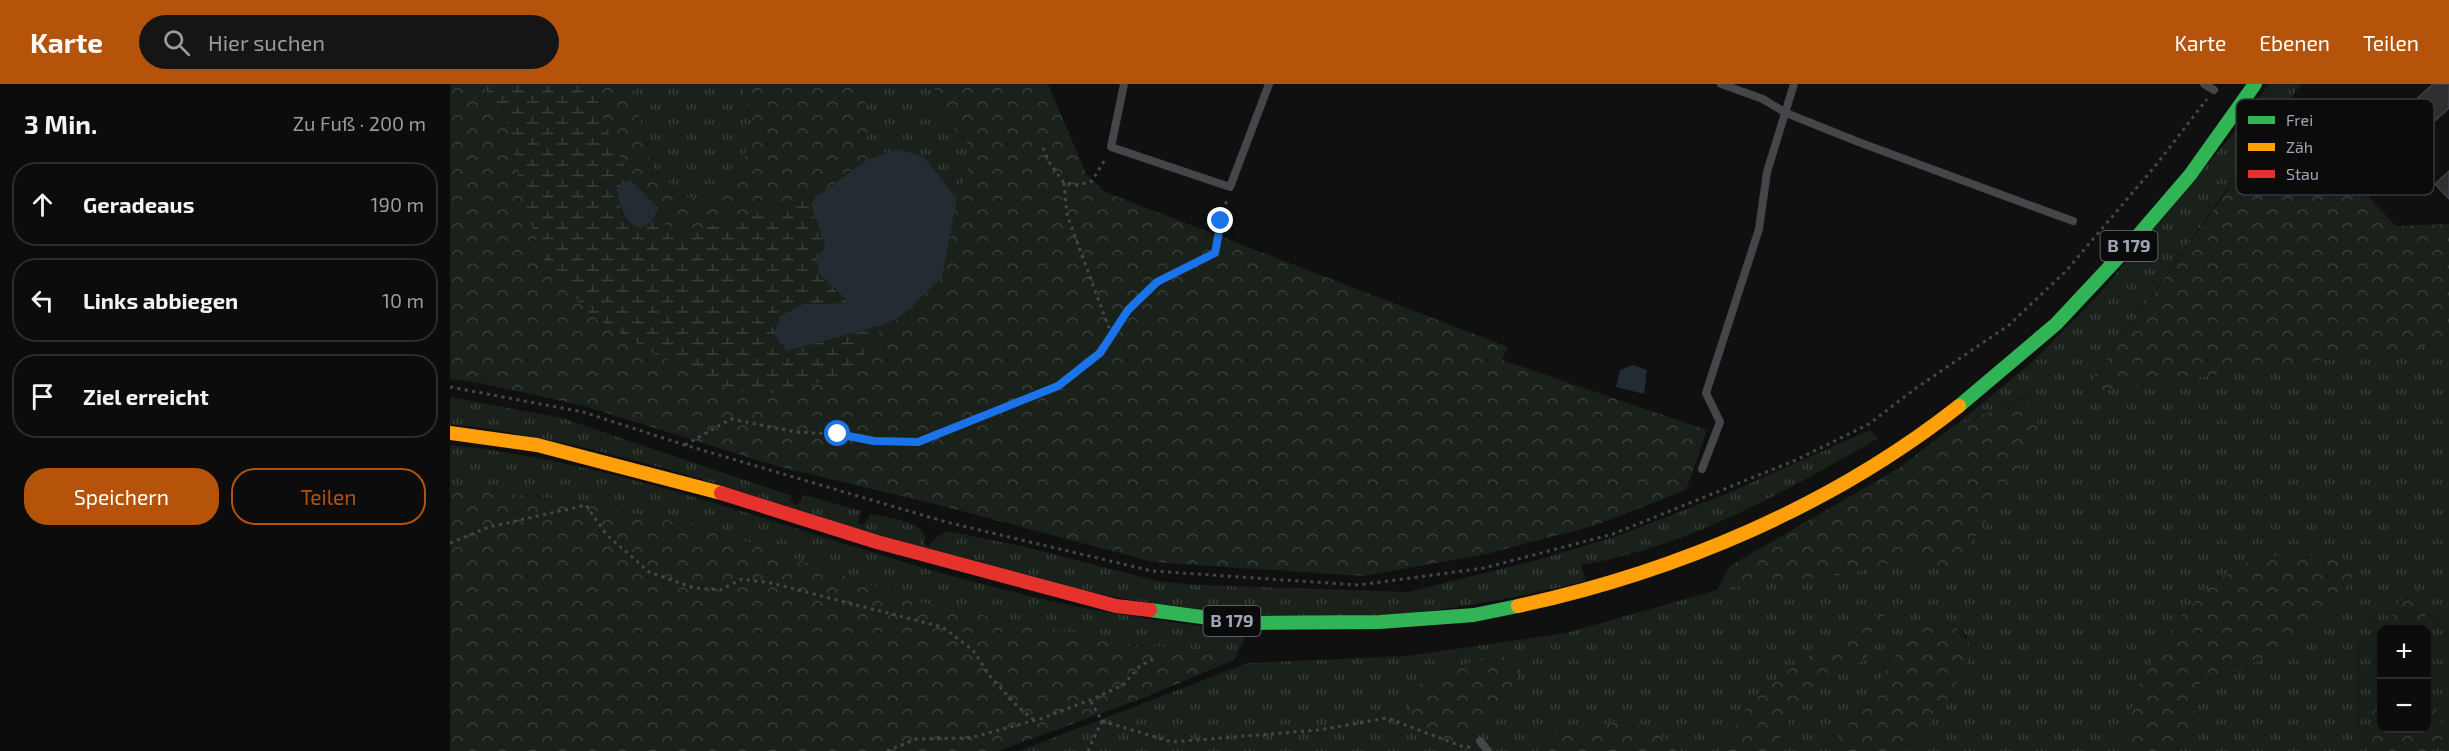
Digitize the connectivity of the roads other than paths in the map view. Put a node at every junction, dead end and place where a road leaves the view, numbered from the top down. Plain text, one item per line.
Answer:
1 (1124, 84) edge
2 (1269, 84) edge
3 (1721, 84) edge
4 (1794, 84) edge
5 (2205, 84) edge
6 (2255, 84) edge
7 (2214, 90) road end
8 (2244, 99) edge
9 (2236, 111) edge
10 (1786, 113) junction
11 (2073, 221) dead end
12 (450, 433) edge
13 (1702, 468) dead end

1 - 2 lane
3 - 10 lane
4 - 10 lane
5 - 7 lane
6 - 8 main road, B 179
9 - 12 main road, B 179
10 - 11 lane
10 - 13 lane

